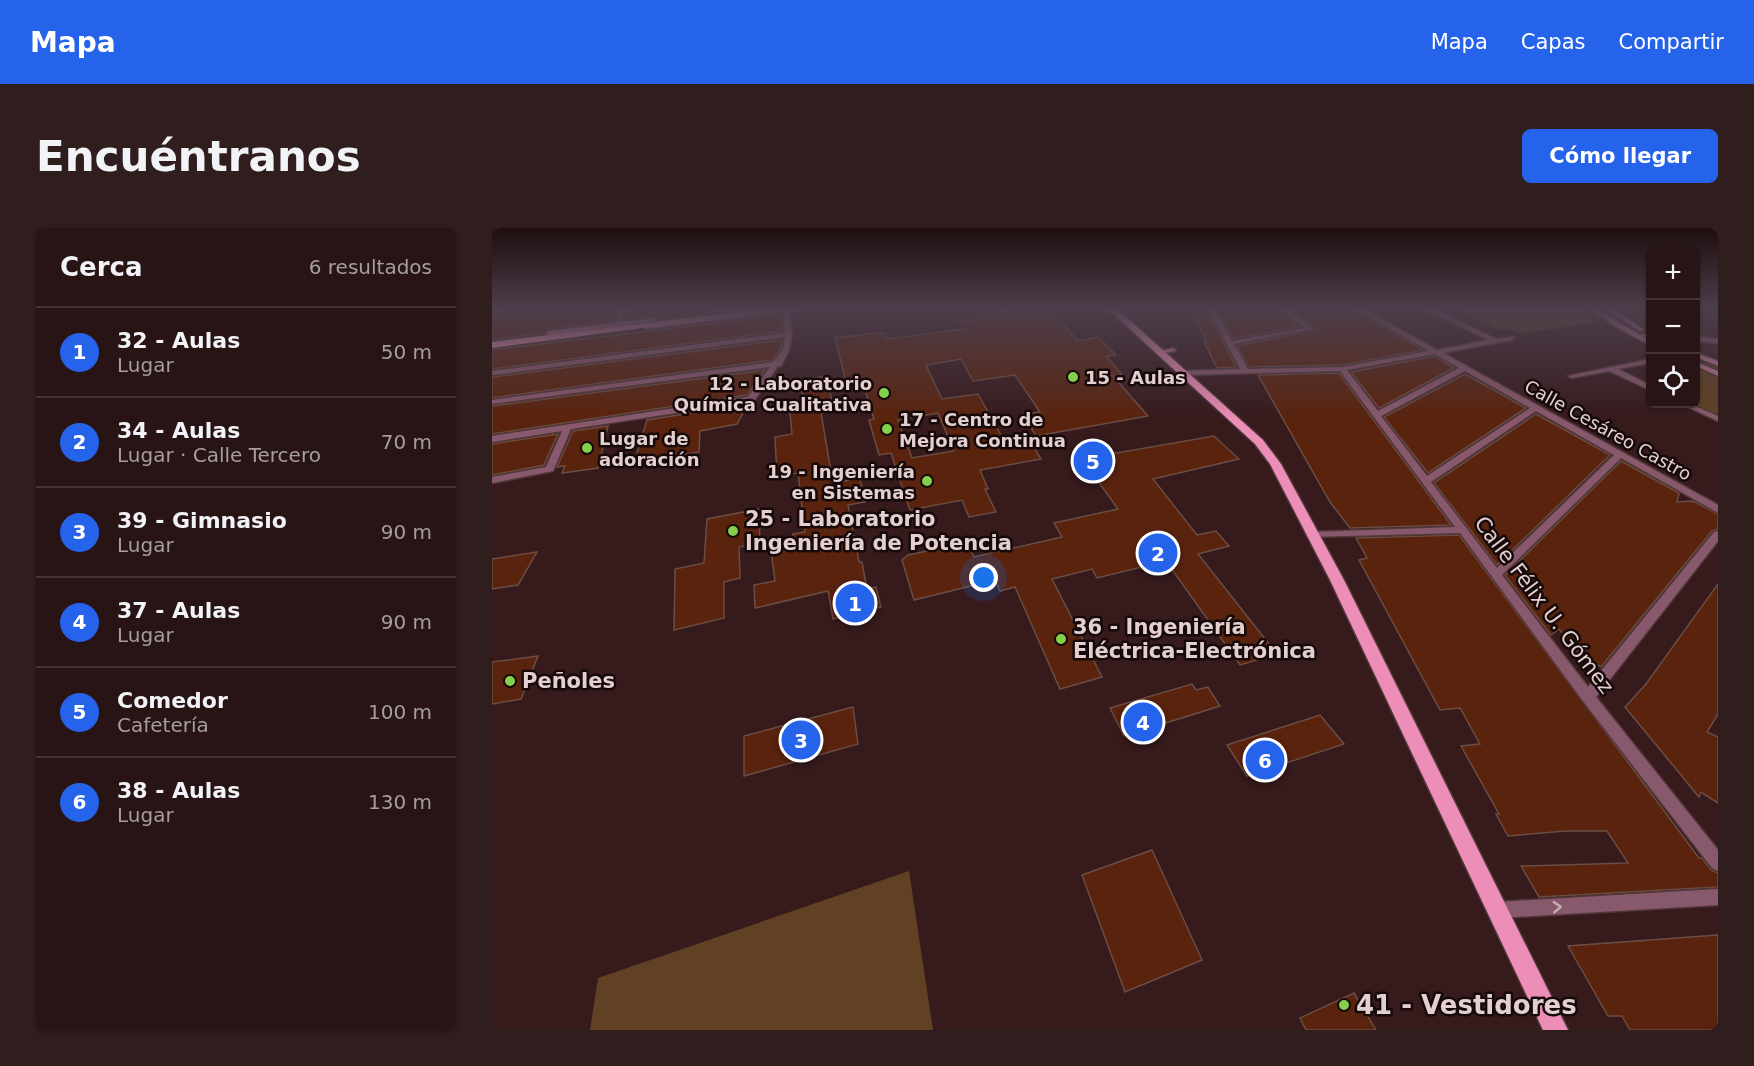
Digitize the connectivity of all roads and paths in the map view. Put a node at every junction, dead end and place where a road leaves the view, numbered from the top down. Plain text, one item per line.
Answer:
1 (702, 345) edge
2 (787, 345) edge
3 (1152, 345) edge
4 (1231, 345) edge
5 (1424, 345) edge
6 (1471, 345) edge
7 (1173, 350) dead end
8 (1159, 352) junction
9 (1436, 352) junction
10 (1700, 357) edge
11 (1646, 362) edge
12 (778, 364) junction
13 (1718, 364) edge
14 (1700, 366) edge
15 (1465, 368) junction
16 (1342, 369) junction
17 (1611, 369) junction
18 (1245, 372) junction
19 (492, 373) edge
20 (1183, 374) junction
21 (1718, 374) edge
22 (1572, 376) dead end
23 (1646, 386) edge
24 (492, 402) edge
25 (1536, 408) junction
26 (1693, 408) edge
27 (1377, 415) junction
28 (1718, 419) edge
29 (567, 428) junction
30 (492, 439) edge
31 (1620, 454) junction
32 (492, 480) edge
33 (1426, 481) junction
34 (1718, 509) edge
35 (1462, 530) junction
36 (1718, 534) edge
37 (1312, 535) junction
38 (1497, 574) junction
39 (1588, 697) junction
40 (1718, 863) edge
41 (1718, 897) edge
42 (1498, 910) junction
43 (1556, 1030) edge

1 - 19 street
2 - 12 street
3 - 8 main road
4 - 18 street
5 - 9 street, Calle Cesáreo Castro
6 - 9 street
7 - 8 main road
8 - 20 main road
9 - 15 street, Calle Cesáreo Castro
9 - 16 street
10 - 13 main road
11 - 17 street
12 - 24 street
12 - 29 street
14 - 21 main road
15 - 25 street, Calle Cesáreo Castro
15 - 27 street
16 - 18 street
16 - 27 street, Calle Félix U. Gómez
17 - 22 street
17 - 23 street
18 - 20 street
20 - 37 main road
25 - 31 street, Calle Cesáreo Castro
25 - 33 street
26 - 28 street
27 - 33 street, Calle Félix U. Gómez
29 - 30 street
29 - 32 street
31 - 34 street, Calle Cesáreo Castro
31 - 38 street
33 - 35 street, Calle Félix U. Gómez
35 - 37 street
35 - 38 street, Calle Félix U. Gómez
36 - 39 street
37 - 42 main road
38 - 39 street, Calle Félix U. Gómez
39 - 40 street, Calle Félix U. Gómez
42 -> 41 street
42 - 43 main road

